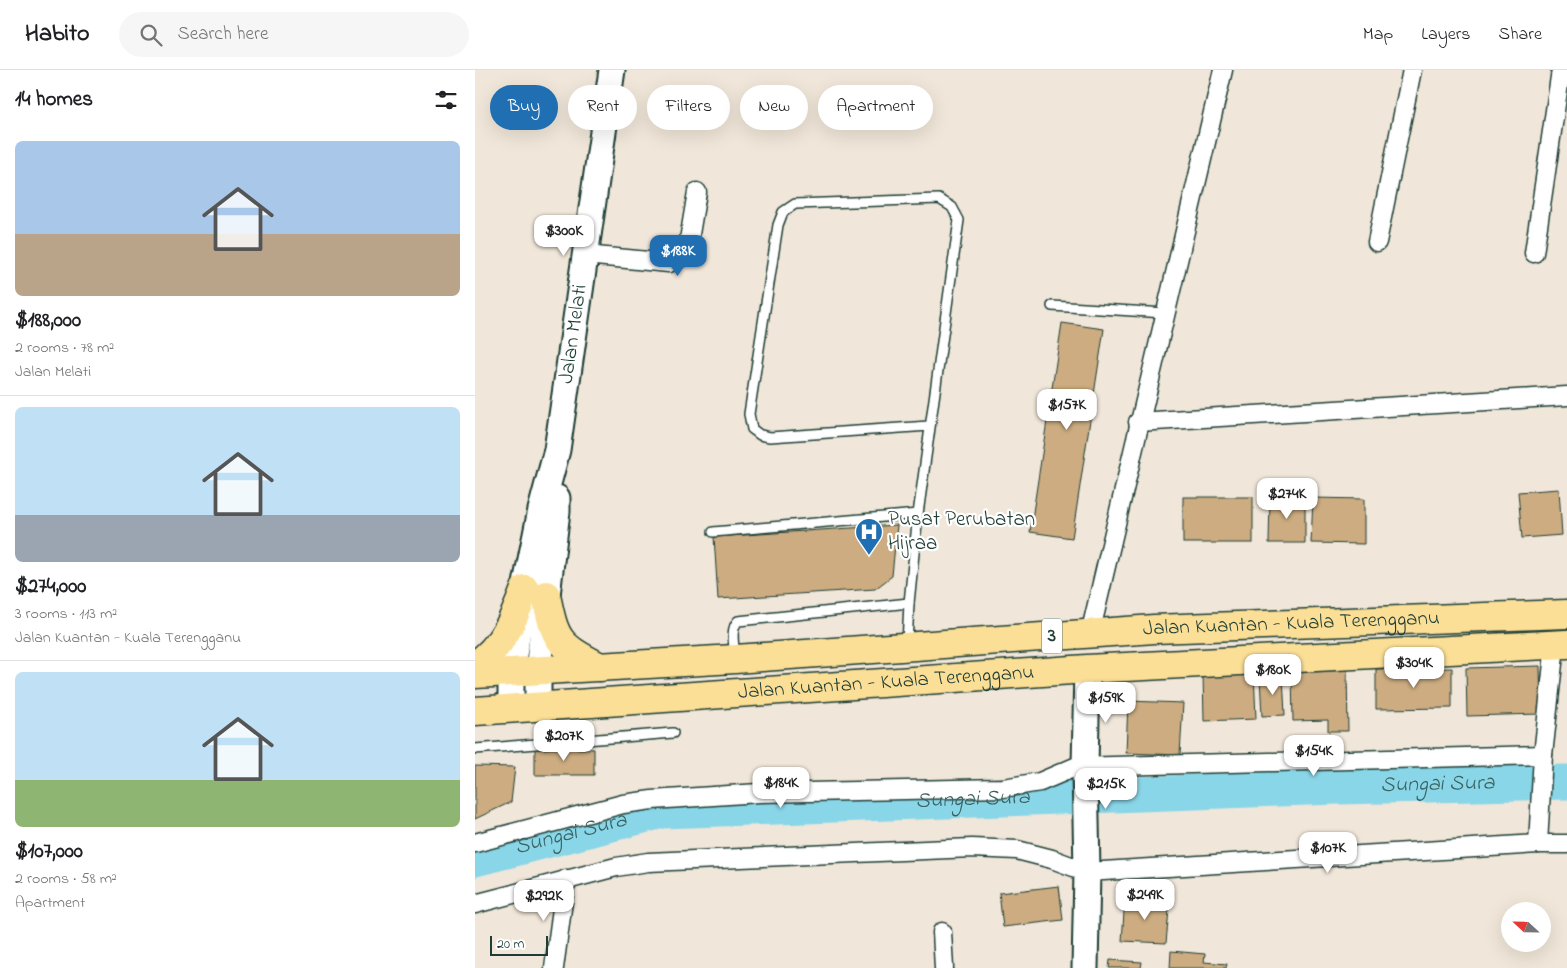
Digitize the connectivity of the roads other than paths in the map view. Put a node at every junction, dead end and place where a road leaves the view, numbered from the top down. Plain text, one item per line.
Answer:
1 (612, 70) edge
2 (1223, 70) edge
3 (1412, 70) edge
4 (1561, 70) edge
5 (697, 192) dead end
6 (1377, 242) dead end
7 (1534, 253) dead end
8 (585, 256) junction
9 (1052, 306) dead end
10 (1165, 313) junction
11 (1567, 396) edge
12 (1138, 422) junction
13 (929, 426) junction
14 (918, 514) junction
15 (713, 532) dead end
16 (535, 592) junction
17 (909, 603) junction
18 (1567, 614) edge
19 (1090, 634) junction
20 (1561, 645) edge
21 (907, 646) junction
22 (735, 659) junction
23 (475, 665) edge
24 (600, 667) junction
25 (1087, 669) junction
26 (538, 671) junction
27 (511, 672) junction
28 (475, 674) edge
29 (538, 707) junction
30 (511, 709) junction
31 (475, 711) edge
32 (673, 733) dead end
33 (475, 749) edge
34 (1543, 759) junction
35 (1085, 772) junction
36 (475, 842) edge
37 (1538, 844) junction
38 (1567, 844) edge
39 (1087, 872) junction
40 (565, 879) junction
41 (475, 904) edge
42 (943, 932) dead end
43 (554, 968) edge
44 (944, 968) edge
45 (1085, 968) edge

1 - 8 street, Jalan Melati
2 - 10 street
3 - 6 street
4 - 7 street
5 - 8 street
8 - 16 street, Jalan Melati
9 - 10 lane
10 - 12 street
11 - 12 street
12 - 19 street
13 - 13 lane
13 - 14 lane
14 - 15 lane
14 - 17 lane
16 - 23 highway
16 - 24 highway
16 - 26 street, Jalan Melati
16 - 27 street, Jalan Melati
17 - 21 lane
17 - 22 lane
18 - 19 highway, Jalan Kuantan - Kuala Terengganu / 3
19 - 21 highway, Jalan Kuantan - Kuala Terengganu / 3
20 - 25 highway, Jalan Kuantan - Kuala Terengganu / 3
20 - 34 street
21 - 22 highway, Jalan Kuantan - Kuala Terengganu / 3
22 - 24 highway, Jalan Kuantan - Kuala Terengganu / 3
24 - 26 highway, Jalan Kuantan - Kuala Terengganu / 3
25 - 29 highway, Jalan Kuantan - Kuala Terengganu / 3
25 - 35 street
26 - 27 highway, Jalan Kuantan - Kuala Terengganu / 3
26 - 29 street, Jalan Melati
27 - 28 highway, Jalan Kuantan - Kuala Terengganu / 3
27 - 30 street, Jalan Melati
29 - 30 highway, Jalan Kuantan - Kuala Terengganu / 3
30 - 31 highway, Jalan Kuantan - Kuala Terengganu / 3
32 - 33 lane
34 - 35 street
34 - 37 street
35 - 36 street
35 - 39 street
37 - 38 street
37 - 39 street
39 - 40 street
39 - 45 street
40 - 41 street
40 - 43 street
42 - 44 street

